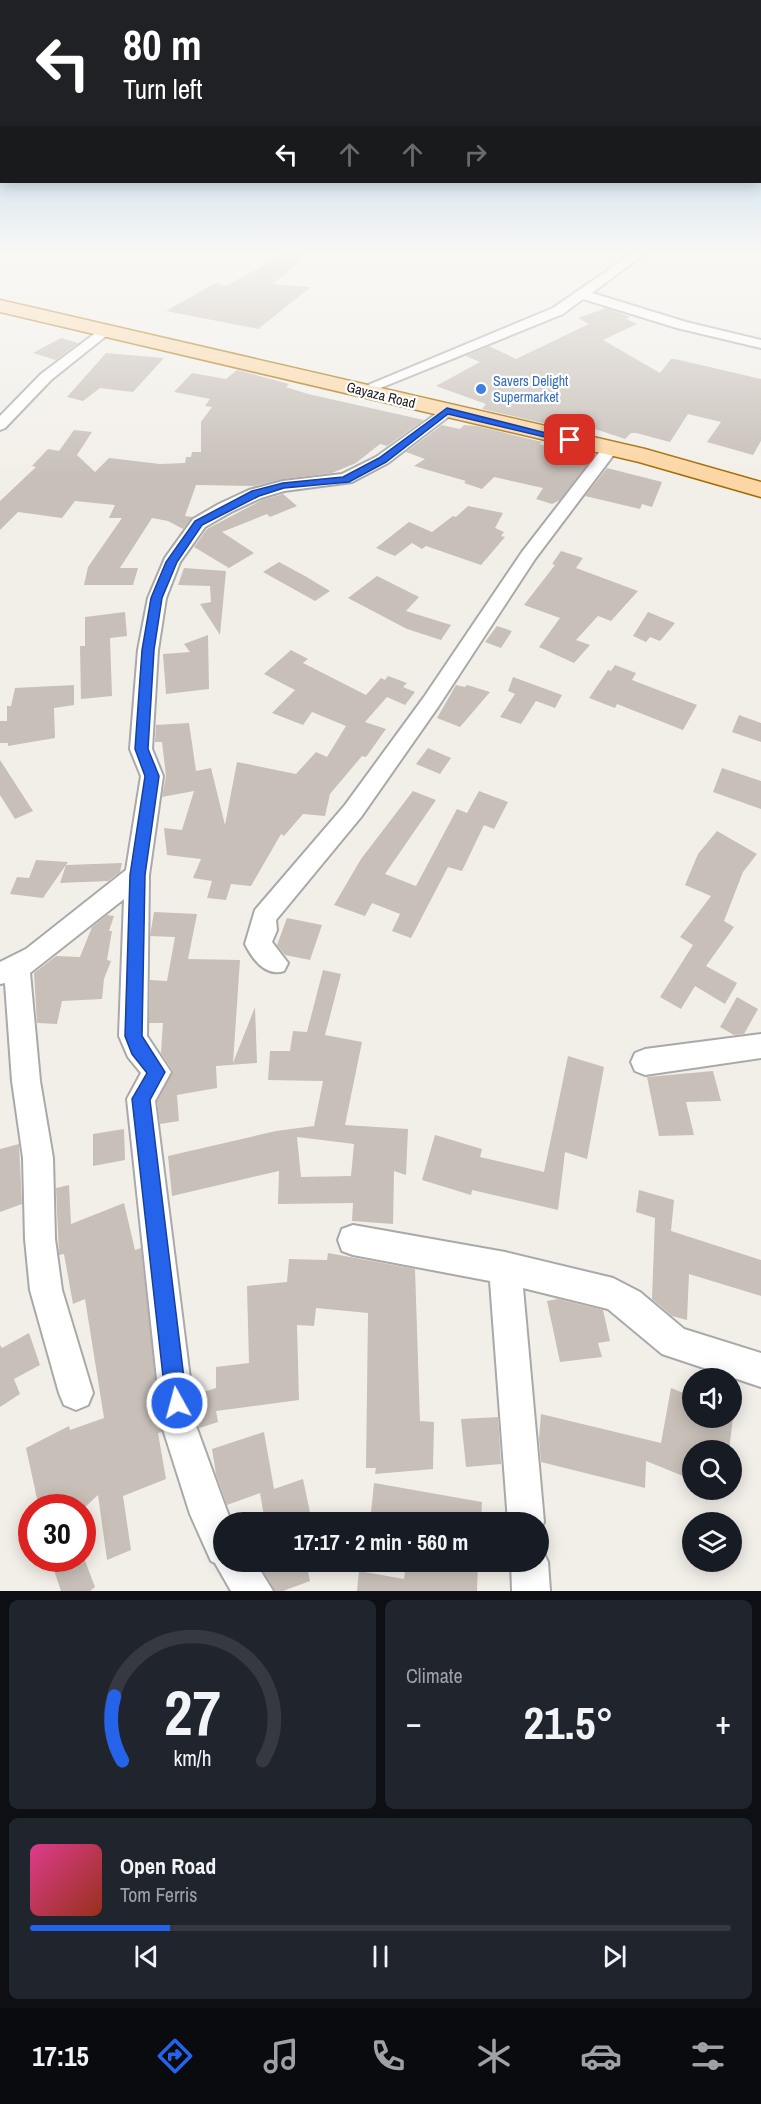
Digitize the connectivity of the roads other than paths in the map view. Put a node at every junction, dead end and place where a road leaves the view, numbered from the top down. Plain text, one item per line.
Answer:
1 (106, 329) edge
2 (107, 329) edge
3 (513, 329) edge
4 (698, 329) edge
5 (761, 344) edge
6 (363, 390) junction
7 (447, 411) junction
8 (0, 425) edge
9 (610, 449) junction
10 (761, 490) edge
11 (137, 875) junction
12 (275, 963) dead end
13 (8, 970) edge
14 (761, 1046) edge
15 (645, 1062) dead end
16 (353, 1240) dead end
17 (505, 1268) junction
18 (761, 1370) edge
19 (76, 1393) dead end
20 (525, 1512) edge
21 (213, 1525) edge
22 (240, 1572) edge
23 (530, 1572) edge
24 (254, 1591) edge
25 (531, 1591) edge

1 - 8 street
2 - 6 main road, Gayaza Road
3 - 6 street
4 - 5 street
6 - 7 main road, Gayaza Road
7 - 9 main road, Gayaza Road
7 - 11 street
9 - 10 main road, Gayaza Road
9 - 12 street
11 - 13 street
11 - 21 street
13 - 19 street
14 - 15 street
16 - 17 street
17 - 18 street
17 - 20 street
22 - 24 street
23 - 25 street

